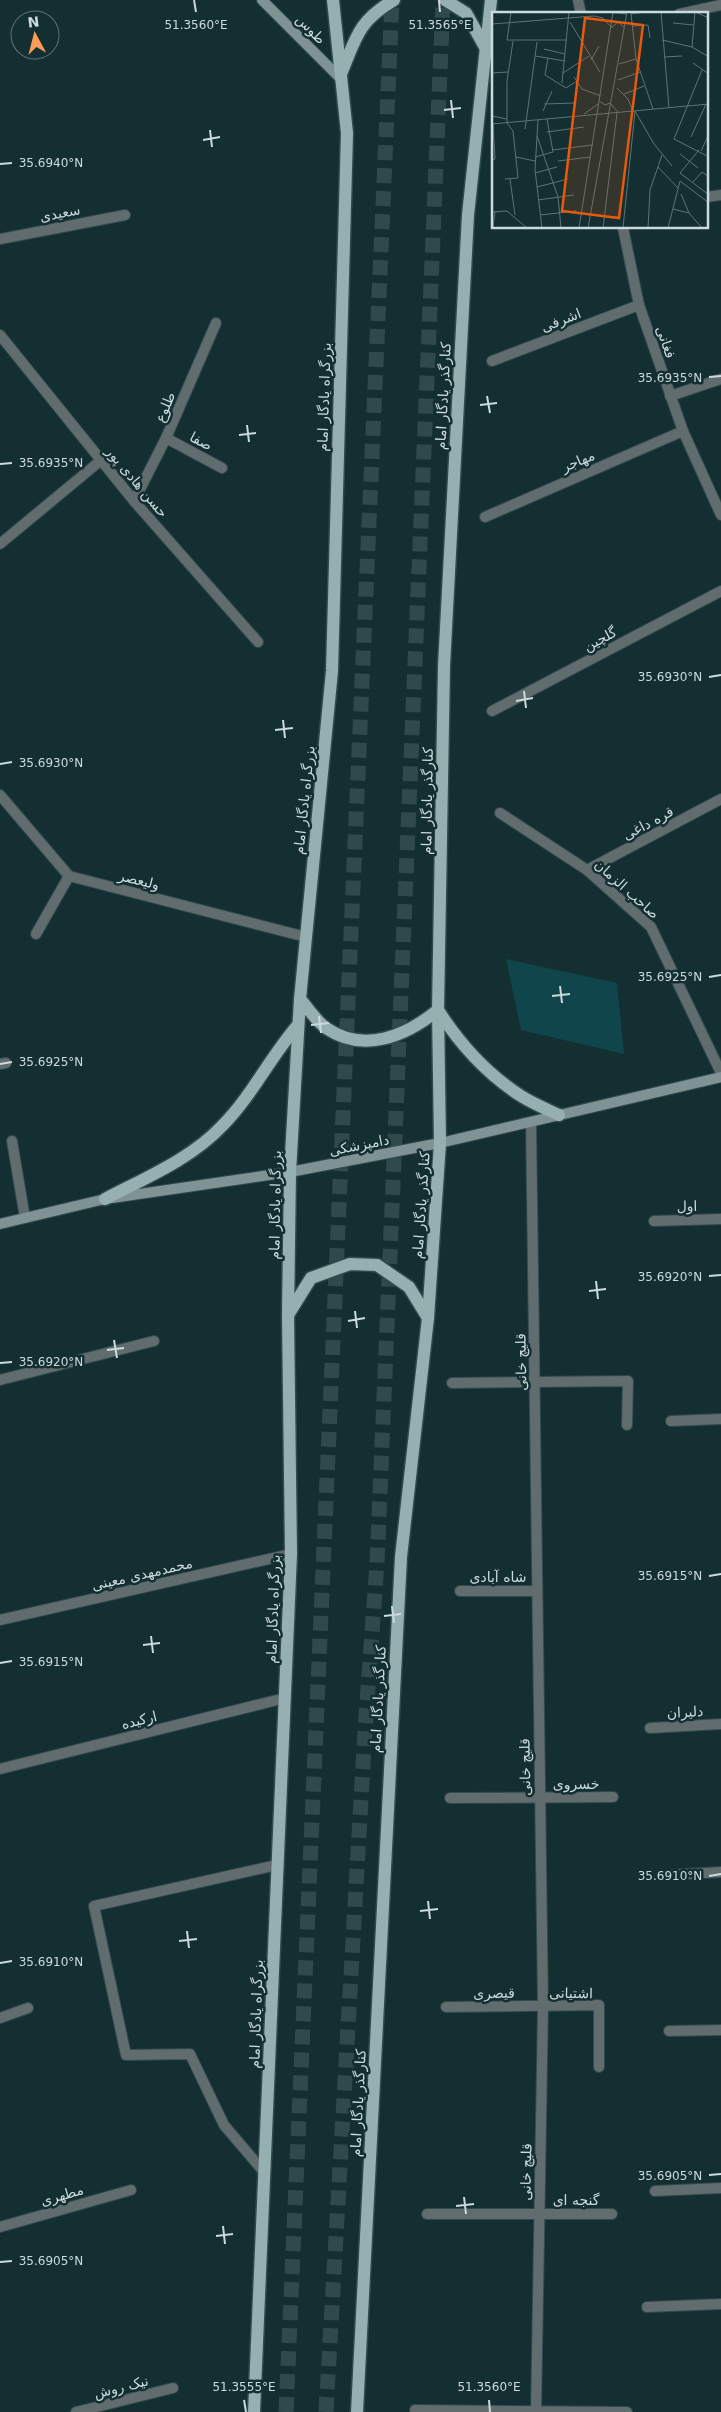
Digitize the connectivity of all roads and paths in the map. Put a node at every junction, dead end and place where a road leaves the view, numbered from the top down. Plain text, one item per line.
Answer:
1 (262, 0) edge
2 (333, 0) edge
3 (394, 0) edge
4 (445, 0) edge
5 (491, 0) edge
6 (721, 5) edge
7 (688, 12) edge
8 (485, 47) junction
9 (340, 78) junction
10 (721, 195) edge
11 (708, 197) edge
12 (125, 215) dead end
13 (623, 229) edge
14 (0, 239) edge
15 (639, 306) junction
16 (216, 322) dead end
17 (0, 335) edge
18 (492, 361) dead end
19 (721, 379) edge
20 (670, 396) junction
21 (683, 431) junction
22 (166, 438) junction
23 (100, 461) junction
24 (222, 468) dead end
25 (134, 500) junction
26 (721, 515) edge
27 (485, 517) dead end
28 (0, 544) edge
29 (721, 591) edge
30 (258, 642) dead end
31 (492, 711) dead end
32 (0, 795) edge
33 (721, 799) edge
34 (500, 813) dead end
35 (587, 870) junction
36 (69, 876) junction
37 (36, 934) dead end
38 (306, 937) junction
39 (300, 999) junction
40 (438, 1010) junction
41 (298, 1025) junction
42 (721, 1075) edge
43 (559, 1115) junction
44 (531, 1122) junction
45 (12, 1141) dead end
46 (440, 1143) junction
47 (290, 1172) junction
48 (105, 1199) junction
49 (25, 1218) junction
50 (721, 1219) edge
51 (654, 1221) dead end
52 (0, 1224) edge
53 (288, 1315) junction
54 (428, 1318) junction
55 (154, 1341) dead end
56 (0, 1380) edge
57 (536, 1382) junction
58 (452, 1383) dead end
59 (721, 1419) edge
60 (671, 1420) dead end
61 (627, 1425) dead end
62 (291, 1554) junction
63 (460, 1591) dead end
64 (536, 1591) junction
65 (0, 1620) edge
66 (284, 1698) junction
67 (721, 1724) edge
68 (650, 1728) dead end
69 (0, 1769) edge
70 (450, 1798) dead end
71 (540, 1798) junction
72 (613, 1798) dead end
73 (277, 1865) junction
74 (721, 1872) edge
75 (669, 1874) dead end
76 (543, 2006) junction
77 (446, 2007) dead end
78 (28, 2008) dead end
79 (0, 2018) edge
80 (721, 2030) edge
81 (669, 2031) dead end
82 (599, 2067) dead end
83 (264, 2172) junction
84 (721, 2188) edge
85 (131, 2190) dead end
86 (655, 2191) dead end
87 (427, 2214) dead end
88 (540, 2214) junction
89 (612, 2214) dead end
90 (0, 2227) edge
91 (721, 2304) edge
92 (647, 2307) dead end
93 (173, 2388) dead end
94 (415, 2410) dead end
95 (76, 2412) edge
96 (254, 2412) edge
97 (357, 2412) edge
98 (536, 2412) edge
99 (627, 2412) edge

1 - 9 main road, طوس
2 - 9 main road, بزرگراه یادگار امام
3 - 9 main road
4 - 8 main road
5 - 8 main road, کنارگذر یادگار امام
6 - 7 street
8 - 40 main road, کنارگذر یادگار امام
9 - 38 main road, بزرگراه یادگار امام
10 - 11 street
12 - 14 street, سعیدی
13 - 15 street, فغانی
15 - 18 street, اشرفی
15 - 20 street, فغانی
16 - 22 street, طلوع
17 - 23 street, حسن هادی پور
19 - 20 street
20 - 21 street, فغانی
21 - 26 street, فغانی
21 - 27 street, مهاجر
22 - 24 street, صفا
22 - 25 street, طلوع
23 - 25 street, حسن هادی پور
23 - 28 street
25 - 30 street, حسن هادی پور
29 - 31 street, گلچین
32 - 36 street
33 - 35 street, قره داغی
34 - 35 street, صاحب الزمان
35 - 42 street, صاحب الزمان
36 - 37 street
36 - 38 street, ولیعصر
38 - 39 main road, بزرگراه یادگار امام
39 - 40 main road
39 - 41 main road, بزرگراه یادگار امام
40 - 43 main road
40 - 46 main road, کنارگذر یادگار امام
41 - 47 main road, بزرگراه یادگار امام
41 - 48 main road
42 - 43 main road, دامپزشکی
43 - 44 main road, دامپزشکی
44 - 46 main road, دامپزشکی
44 - 57 street, قلیچ خانی
45 - 49 street
46 - 47 main road, دامپزشکی
46 - 54 main road, کنارگذر یادگار امام
47 - 48 main road, دامپزشکی
47 - 53 main road, بزرگراه یادگار امام
48 - 49 main road, دامپزشکی
49 - 52 main road, دامپزشکی
50 - 51 street, اول
53 - 54 main road
53 - 62 main road, بزرگراه یادگار امام
54 - 97 main road, کنارگذر یادگار امام
55 - 56 street
57 - 58 street
57 - 61 street
57 - 64 street, قلیچ خانی
59 - 60 street
62 - 65 street, محمدمهدی معینی
62 - 66 main road, بزرگراه یادگار امام
63 - 64 street, شاه آبادی
64 - 71 street, قلیچ خانی
66 - 69 street, ارکیده
66 - 73 main road, بزرگراه یادگار امام
67 - 68 street, دلیران
70 - 71 street, خسروی
71 - 72 street, خسروی
71 - 76 street, قلیچ خانی
73 - 83 main road, بزرگراه یادگار امام
73 - 83 street
74 - 75 street
76 - 77 street, قیصری
76 - 82 street, اشتیانی
76 - 88 street, قلیچ خانی
78 - 79 street
80 - 81 street
83 - 96 main road, بزرگراه یادگار امام
84 - 86 street
85 - 90 street, مطهری
87 - 88 street, گنجه ای
88 - 89 street, گنجه ای
88 - 98 street, قلیچ خانی
91 - 92 street
93 - 95 street, نیک روش
94 - 98 street
98 - 99 street

